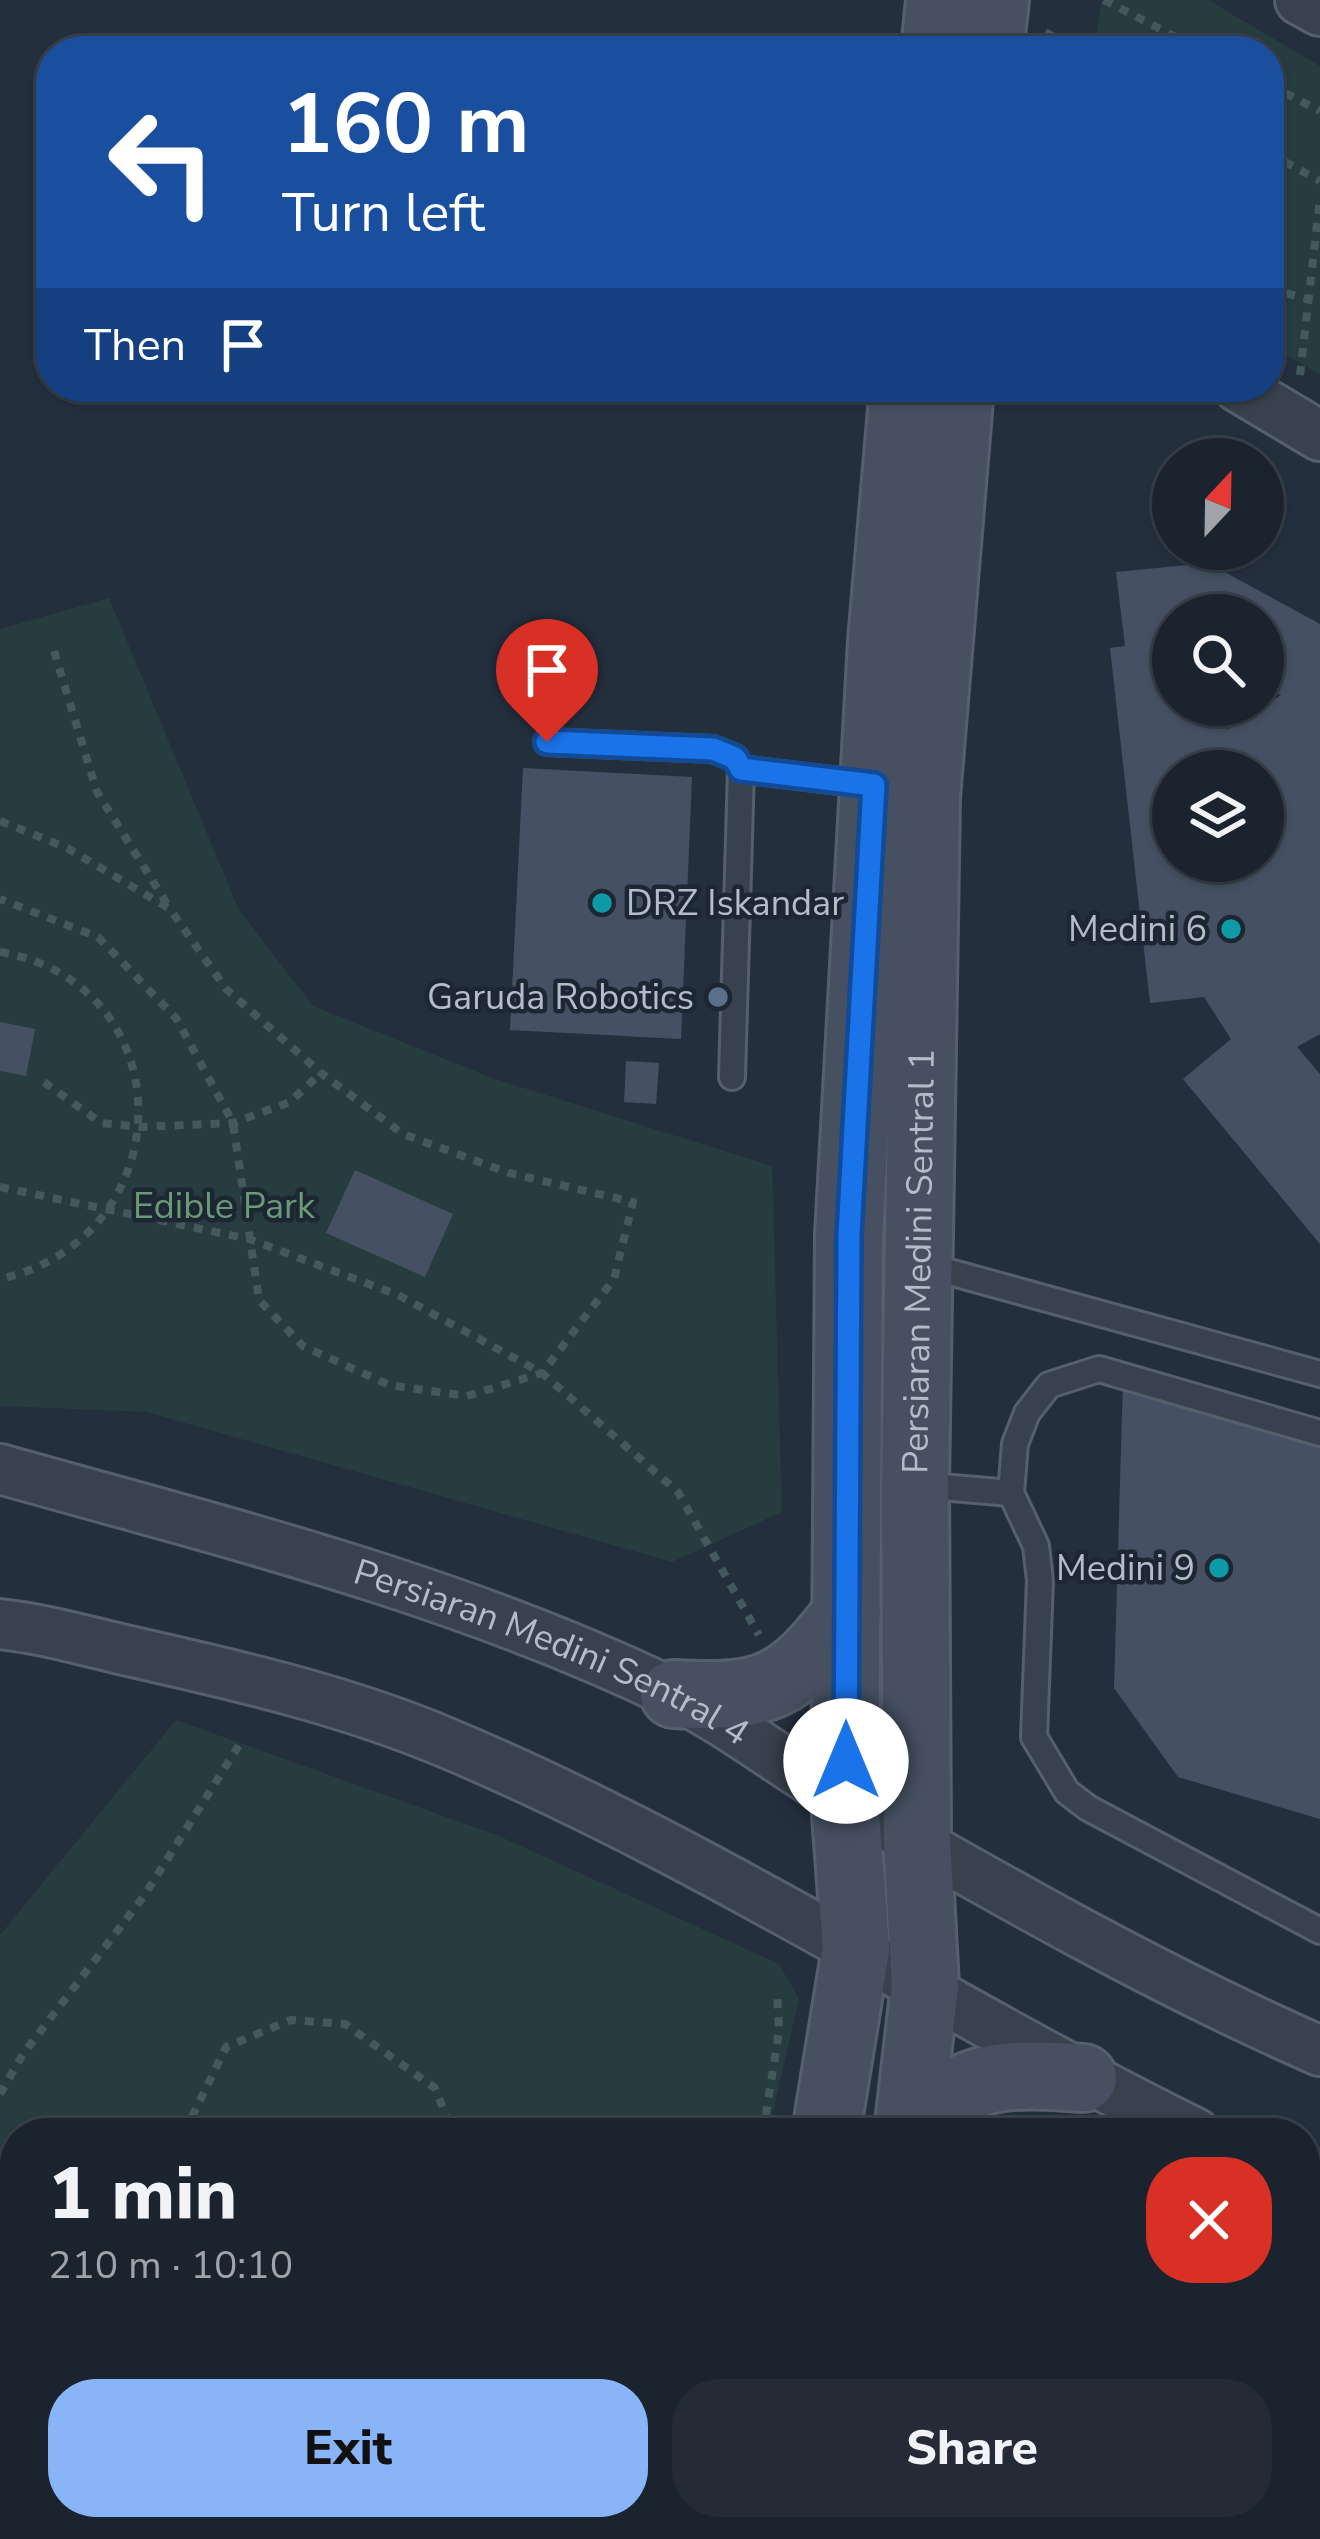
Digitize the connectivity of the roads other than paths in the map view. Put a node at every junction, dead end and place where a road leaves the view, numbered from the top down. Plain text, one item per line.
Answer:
1 (940, 0) edge
2 (995, 0) edge
3 (1300, 0) edge
4 (1320, 11) edge
5 (936, 36) edge
6 (990, 36) edge
7 (903, 402) edge
8 (959, 402) edge
9 (1263, 402) edge
10 (1307, 428) edge
11 (547, 742) dead end
12 (741, 769) junction
13 (874, 785) junction
14 (732, 1076) dead end
15 (916, 1262) junction
16 (1320, 1374) edge
17 (1320, 1433) edge
18 (0, 1469) edge
19 (915, 1485) junction
20 (1011, 1493) junction
21 (847, 1613) junction
22 (0, 1624) edge
23 (674, 1694) junction
24 (845, 1801) junction
25 (917, 1839) junction
26 (1320, 1931) edge
27 (856, 1949) junction
28 (925, 1986) junction
29 (1320, 2051) edge
30 (1083, 2078) junction
31 (828, 2118) edge
32 (910, 2118) edge
33 (920, 2118) edge
34 (1164, 2118) edge

1 - 5 street
2 - 6 street
3 - 4 street
7 - 13 street, Persiaran Medini Sentral 1
8 - 15 street, Persiaran Medini Sentral 1
9 - 10 street
11 - 12 lane
12 - 13 lane
12 - 14 lane
13 - 21 street, Persiaran Medini Sentral 1
15 - 16 lane
15 - 19 street, Persiaran Medini Sentral 1
17 - 20 lane
18 - 23 street, Persiaran Medini Sentral 4
19 - 20 lane
19 - 25 street, Persiaran Medini Sentral 1
20 - 26 lane
21 - 23 street
21 - 24 street, Persiaran Medini Sentral 1
22 - 27 street
23 - 24 street, Persiaran Medini Sentral 4
24 - 25 street, Persiaran Medini Sentral 4
24 - 27 street, Persiaran Medini Sentral 1
25 - 28 street, Persiaran Medini Sentral 1
25 - 29 street, Persiaran Medini Sentral 4
27 - 28 street
27 - 31 street, Persiaran Medini Sentral 1
28 - 30 street
28 - 32 street, Persiaran Medini Sentral 1
30 - 33 street
30 - 34 street

